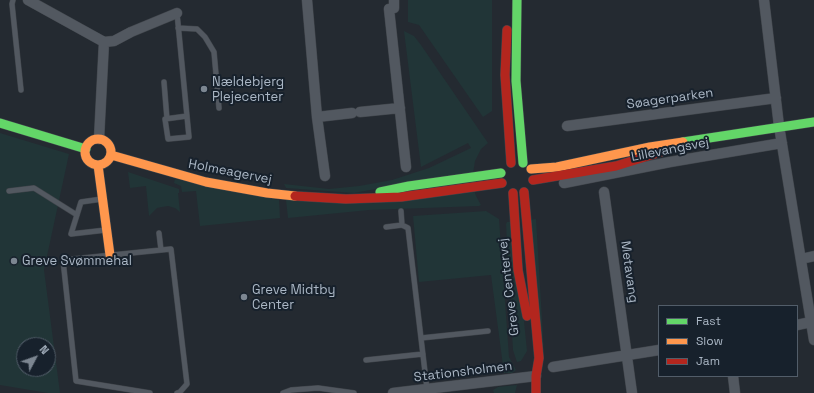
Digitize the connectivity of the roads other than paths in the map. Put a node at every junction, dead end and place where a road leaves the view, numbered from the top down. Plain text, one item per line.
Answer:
1 (13, 0) edge
2 (28, 0) edge
3 (308, 0) edge
4 (394, 0) edge
5 (517, 0) edge
6 (764, 0) edge
7 (177, 13) joint
8 (507, 21) dead end
9 (178, 28) junction
10 (104, 42) junction
11 (164, 82) dead end
12 (20, 90) dead end
13 (776, 98) junction
14 (219, 108) dead end
15 (400, 108) junction
16 (187, 116) junction
17 (317, 117) junction
18 (167, 119) junction
19 (814, 122) edge
20 (0, 123) edge
21 (567, 126) dead end
22 (779, 126) junction
23 (99, 139) junction
24 (698, 140) junction
25 (782, 143) junction
26 (86, 149) junction
27 (111, 154) junction
28 (511, 163) junction
29 (98, 165) junction
30 (527, 166) junction
31 (406, 167) dead end
32 (502, 173) junction
33 (325, 176) dead end
34 (533, 180) junction
35 (502, 183) junction
36 (564, 183) dead end
37 (9, 191) dead end
38 (524, 192) junction
39 (604, 192) dead end
40 (513, 193) junction
41 (103, 199) junction
42 (346, 199) junction
43 (401, 211) dead end
44 (77, 215) junction
45 (402, 225) junction
46 (386, 227) dead end
47 (106, 230) junction
48 (159, 233) dead end
49 (162, 250) junction
50 (110, 255) junction
51 (814, 256) edge
52 (801, 259) junction
53 (811, 322) junction
54 (798, 325) edge
55 (488, 331) dead end
56 (421, 338) junction
57 (814, 340) edge
58 (658, 350) edge
59 (423, 354) junction
60 (627, 356) junction
61 (366, 360) dead end
62 (553, 367) dead end
63 (536, 376) junction
64 (733, 377) edge
65 (427, 389) junction
66 (408, 392) edge
67 (150, 393) edge
68 (177, 393) edge
69 (284, 393) edge
70 (354, 393) edge
71 (393, 393) edge
72 (536, 393) edge
73 (632, 393) edge
74 (735, 393) edge

1 - 12 lane
2 - 10 street
3 - 17 street
4 - 15 street
5 - 30 street
6 - 13 street
7 - 9 lane
7 - 10 street
8 - 28 street
9 - 14 lane
9 - 16 lane
10 - 23 street
11 - 18 lane
13 - 21 street, Søagerparken
13 - 22 street
15 - 17 street
15 - 31 street
16 - 18 lane
16 - 18 lane
17 - 33 street
19 - 22 street, Lillevangsvej
20 - 26 street
22 - 24 street, Lillevangsvej
22 - 25 street
23 - 26 street
23 - 27 street
24 - 30 street, Lillevangsvej
24 - 34 street, Lillevangsvej
25 - 36 street, Lillevangsvej
25 - 52 street
26 - 29 street
27 - 29 street
27 - 42 street, Holmeagervej
28 - 30 street
28 - 32 street
29 - 41 street
30 - 34 street
32 - 35 street
32 - 42 street, Holmeagervej
34 - 38 street
35 - 40 street
35 - 42 street, Holmeagervej
37 - 44 lane
38 - 40 street
38 - 63 street, Greve Centervej
39 - 60 street, Metavang
40 - 63 street, Greve Centervej
41 - 44 lane
41 - 47 street
43 - 45 lane
44 - 47 lane
45 - 46 lane
45 - 56 lane
47 - 50 street
48 - 49 lane
49 - 50 lane
49 - 68 lane
50 - 67 lane
51 - 52 street
52 - 53 street
53 - 54 street
53 - 57 street
55 - 56 lane
56 - 59 lane
58 - 60 street
59 - 61 lane
59 - 65 lane
60 - 62 street
60 - 73 street, Metavang
63 - 65 street, Stationsholmen
63 - 72 street, Greve Centervej
64 - 74 street
65 - 66 street, Stationsholmen
66 - 71 street, Stationsholmen
69 - 70 lane

